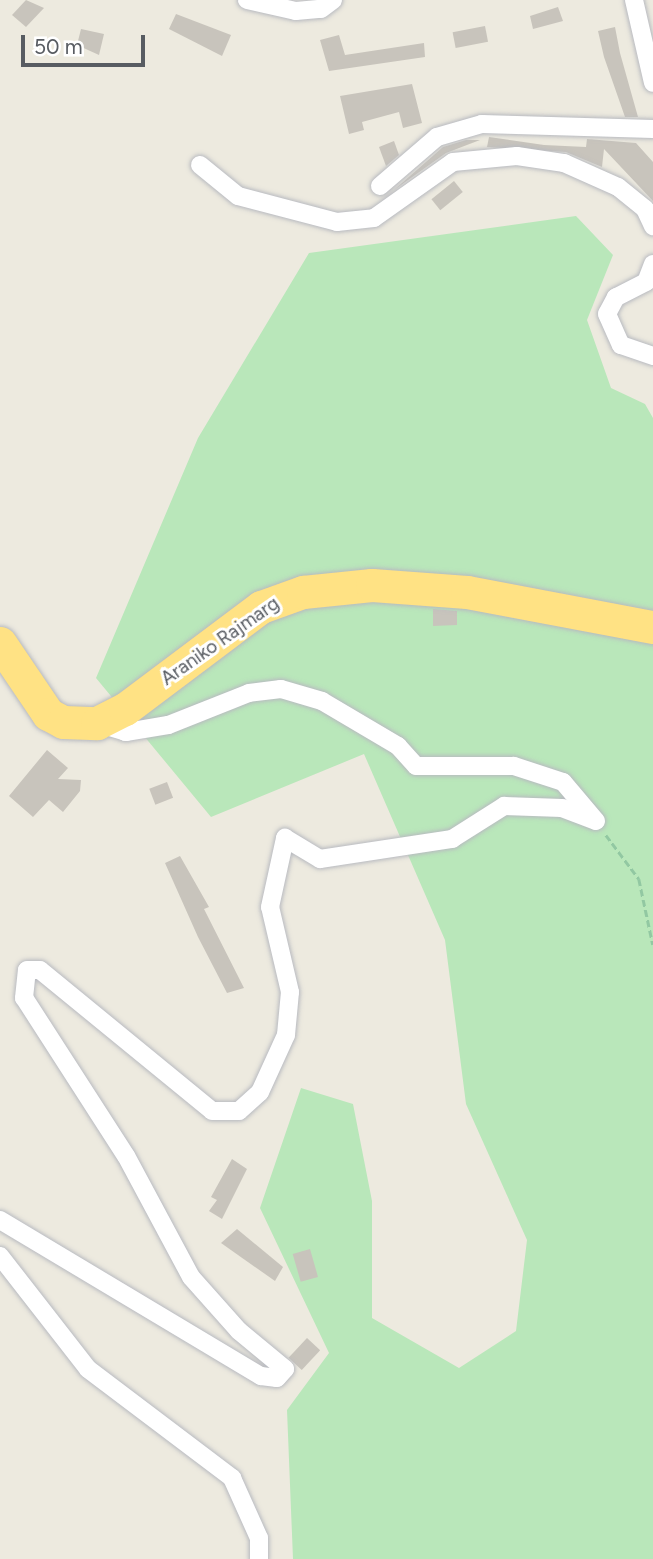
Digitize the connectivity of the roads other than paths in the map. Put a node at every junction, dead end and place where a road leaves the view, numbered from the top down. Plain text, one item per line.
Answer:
1 (247, 0) edge
2 (333, 0) edge
3 (634, 0) edge
4 (653, 83) edge
5 (653, 129) edge
6 (200, 165) dead end
7 (380, 186) dead end
8 (653, 226) edge
9 (653, 264) edge
10 (653, 356) edge
11 (653, 626) edge
12 (0, 643) edge
13 (97, 723) junction
14 (0, 1220) edge
15 (0, 1256) edge
16 (259, 1559) edge

1 - 2 street
3 - 4 street
5 - 7 street
6 - 8 street
9 - 10 street
11 - 13 highway, Araniko Rajmarg
12 - 13 highway
13 - 14 street
15 - 16 street

